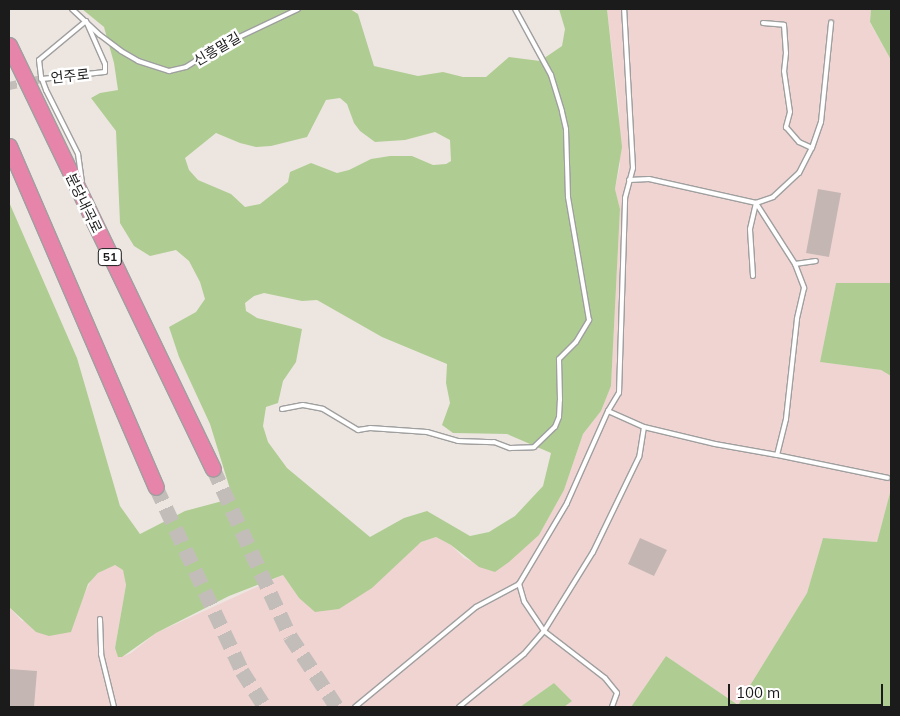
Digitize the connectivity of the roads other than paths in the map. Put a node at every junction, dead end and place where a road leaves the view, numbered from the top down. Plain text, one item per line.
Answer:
1 (72, 9) edge
2 (298, 9) edge
3 (515, 9) edge
4 (624, 9) edge
5 (86, 22) junction
6 (763, 23) dead end
7 (831, 23) dead end
8 (9, 45) edge
9 (41, 79) junction
10 (9, 146) edge
11 (812, 148) junction
12 (629, 180) junction
13 (756, 203) junction
14 (86, 206) junction
15 (816, 261) dead end
16 (795, 264) junction
17 (753, 276) dead end
18 (282, 409) dead end
19 (608, 411) junction
20 (644, 427) junction
21 (777, 455) junction
22 (213, 468) tunnel mouth
23 (888, 478) dead end
24 (156, 487) tunnel mouth
25 (519, 584) junction
26 (100, 618) dead end
27 (544, 631) junction
28 (114, 707) edge
29 (356, 707) edge
30 (459, 707) edge
31 (612, 707) edge

1 - 5 lane, 신흥말길
2 - 5 lane, 신흥말길
3 - 18 lane
4 - 12 lane
5 - 9 lane
5 - 9 lane, 언주로
6 - 11 lane
7 - 11 lane
8 - 14 highway, 분당내곡로 / 51
9 - 14 lane
10 - 24 highway
11 - 13 lane
12 - 13 lane
12 - 19 lane
13 - 16 lane
13 - 17 lane
14 - 22 highway, 분당내곡로 / 51
15 - 16 lane
16 - 21 lane
19 - 20 lane
19 - 25 lane
20 - 21 lane
20 - 27 lane
21 - 23 lane
25 - 27 lane
25 - 29 lane
26 - 28 lane
27 - 30 lane
27 - 31 lane

